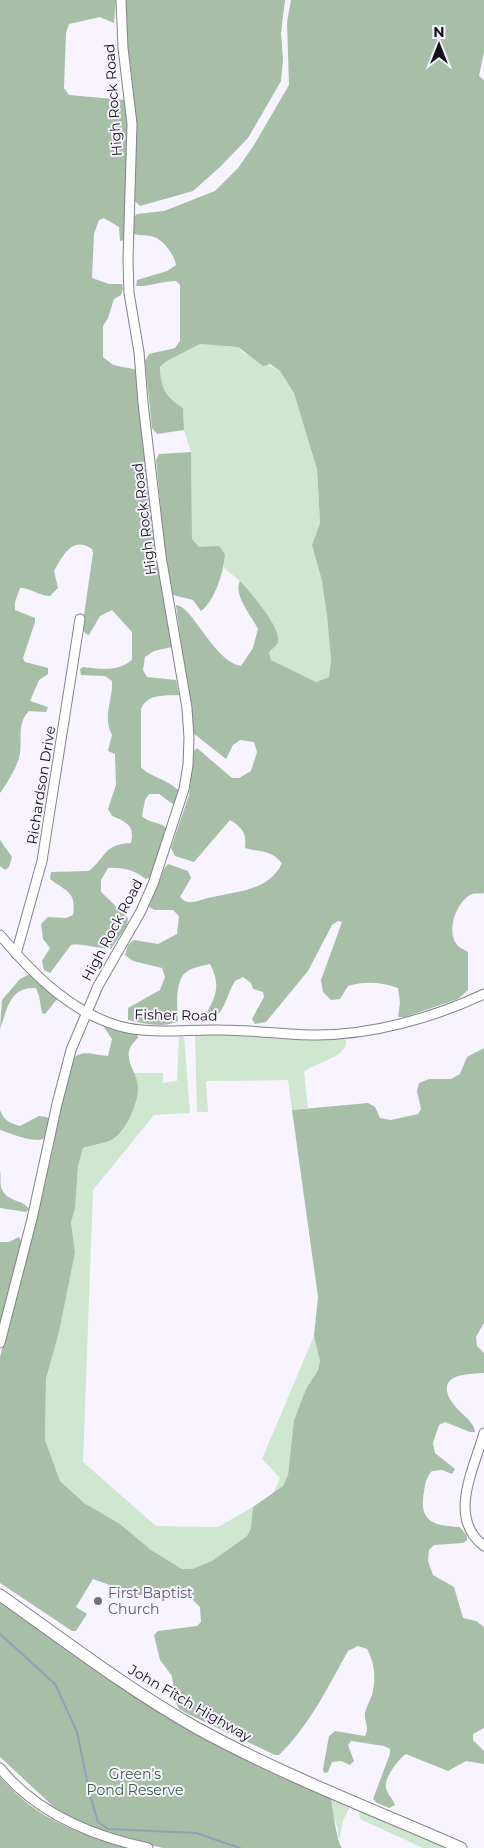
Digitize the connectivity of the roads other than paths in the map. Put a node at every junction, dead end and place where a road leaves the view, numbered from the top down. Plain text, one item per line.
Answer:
1 (121, 0) edge
2 (80, 619) dead end
3 (0, 935) edge
4 (16, 954) junction
5 (484, 994) edge
6 (86, 1012) junction
7 (0, 1343) edge
8 (484, 1433) edge
9 (484, 1546) edge
10 (0, 1595) edge
11 (0, 1768) edge
12 (148, 1848) edge
13 (461, 1848) edge

1 - 6 street, High Rock Road
2 - 4 street, Richardson Drive
3 - 4 street, Fisher Road
4 - 6 street, Fisher Road
5 - 6 street, Fisher Road
6 - 7 street
8 - 9 street
10 - 13 main road, John Fitch Highway
11 - 12 street

